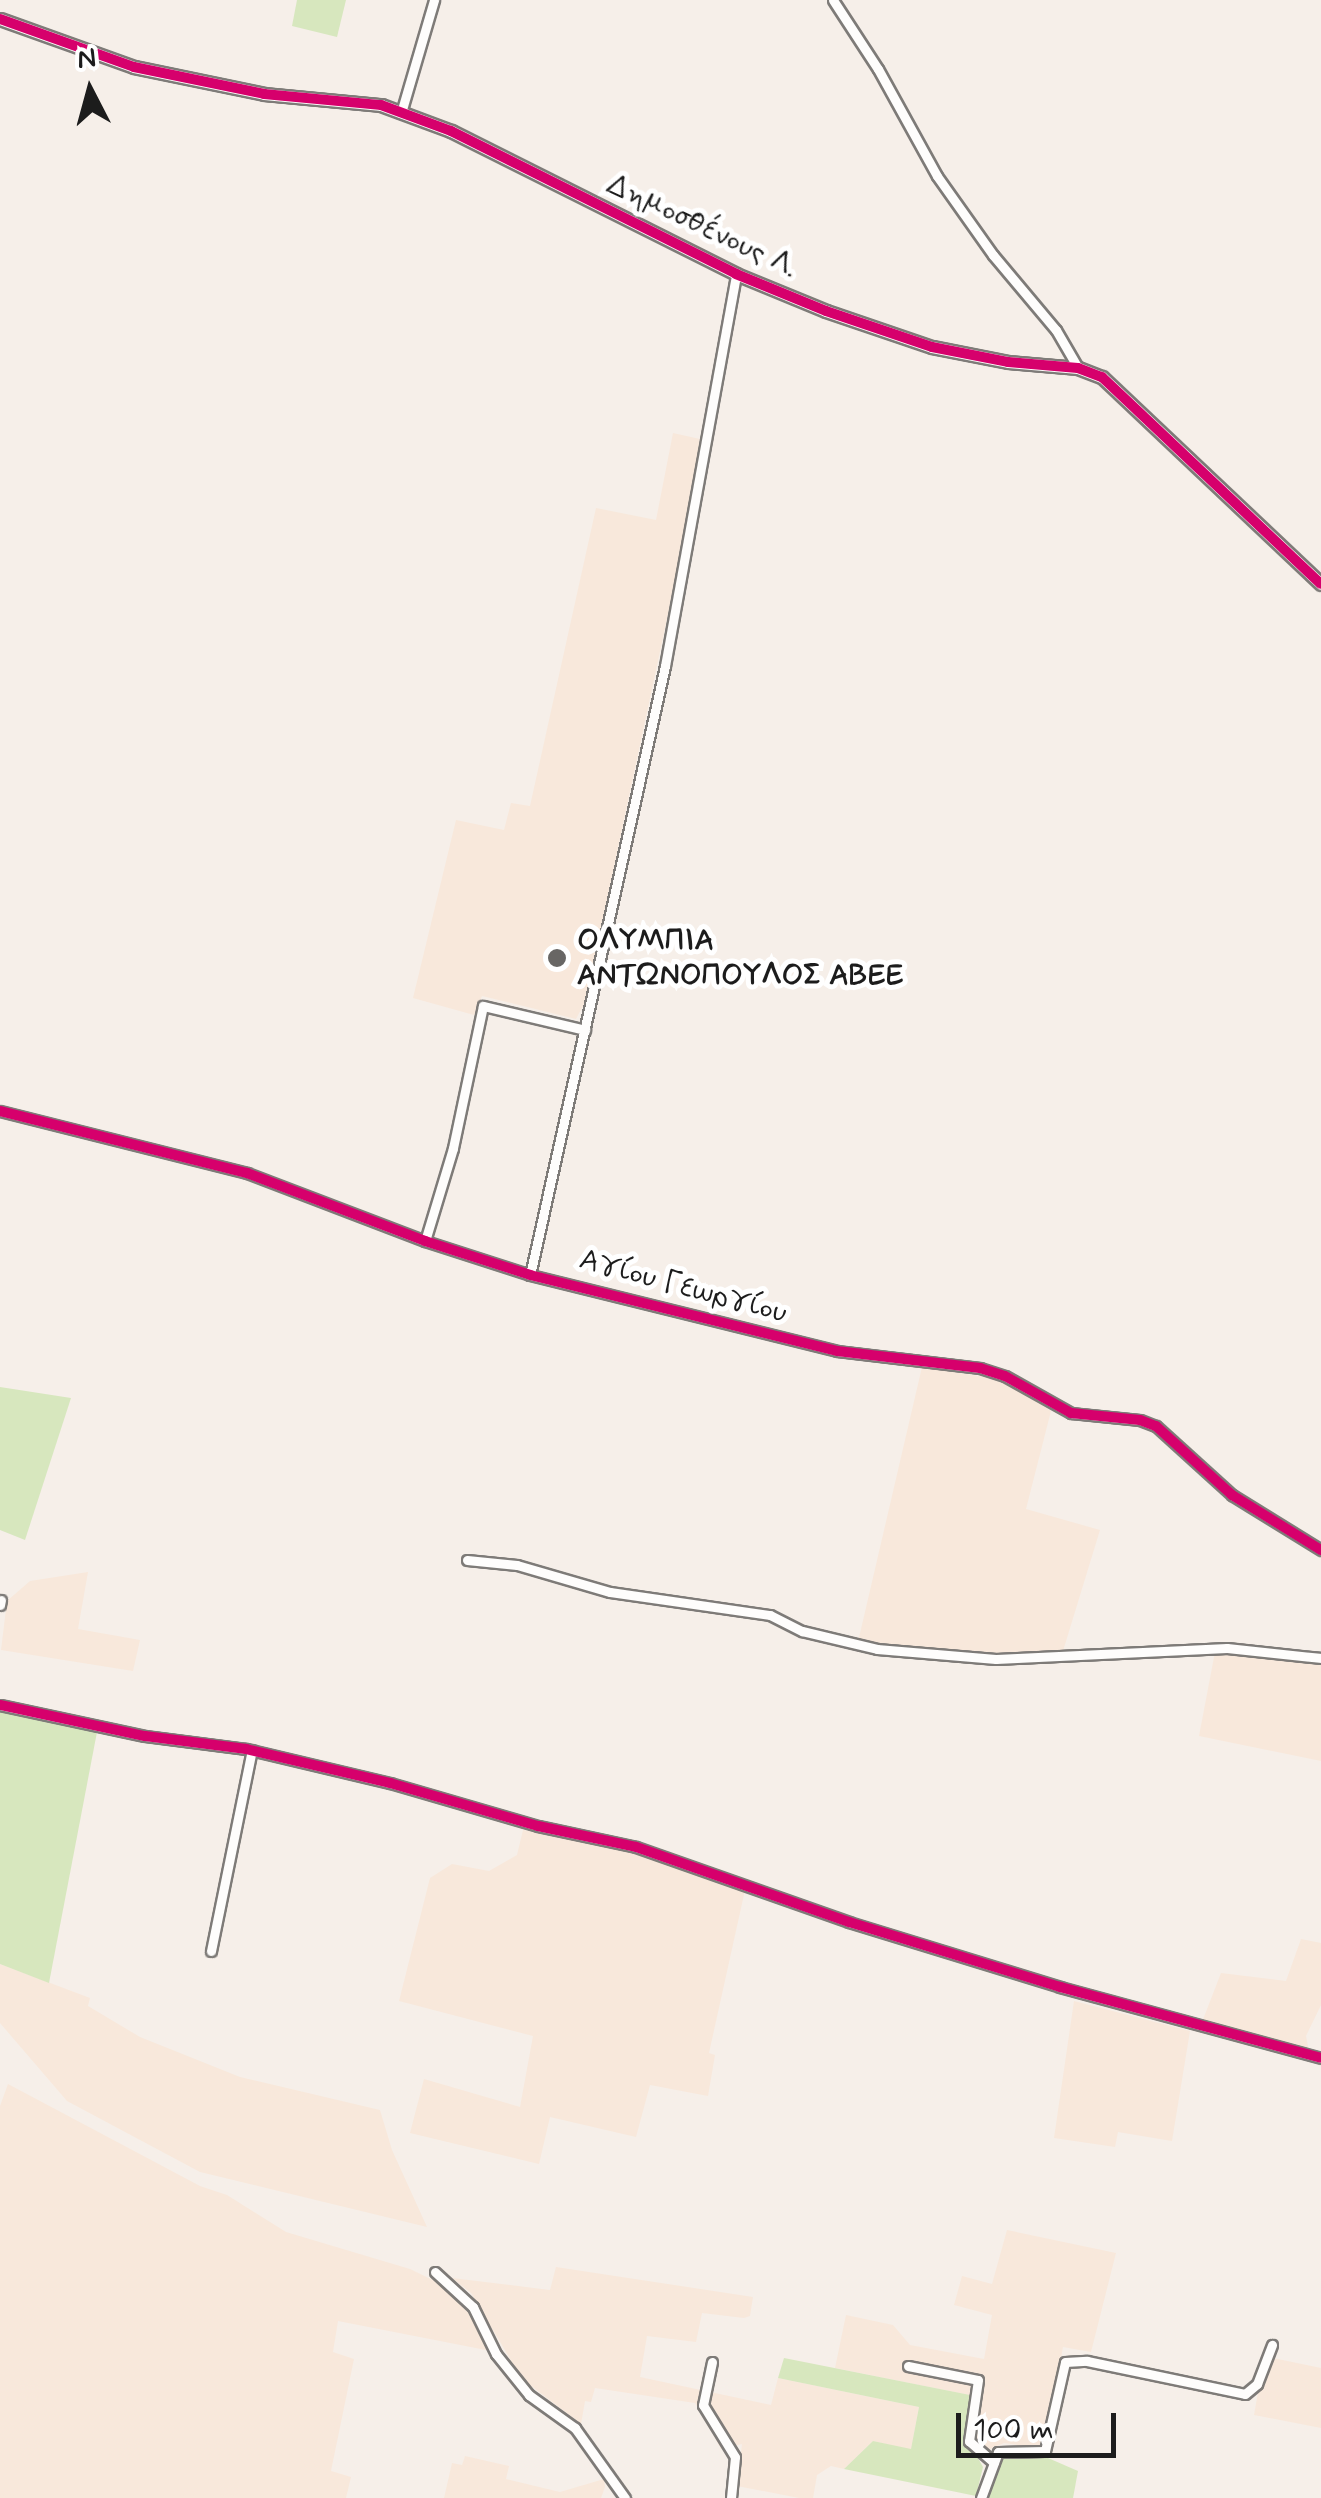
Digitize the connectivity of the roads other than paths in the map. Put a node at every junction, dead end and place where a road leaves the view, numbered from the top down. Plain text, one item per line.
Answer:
1 (434, 0) edge
2 (833, 0) edge
3 (0, 18) edge
4 (401, 112) junction
5 (736, 274) junction
6 (1078, 368) junction
7 (1321, 584) edge
8 (585, 1030) junction
9 (0, 1111) edge
10 (425, 1241) junction
11 (530, 1274) junction
12 (1321, 1550) edge
13 (467, 1560) dead end
14 (1321, 1658) edge
15 (0, 1705) edge
16 (252, 1750) junction
17 (211, 1951) dead end
18 (1321, 2058) edge
19 (435, 2272) dead end
20 (1272, 2345) dead end
21 (712, 2362) dead end
22 (908, 2366) dead end
23 (994, 2463) junction
24 (625, 2498) edge
25 (731, 2498) edge
26 (981, 2498) edge

1 - 4 street
2 - 6 street
3 - 4 street, Δημοσθένους Λ.
4 - 5 street, Δημοσθένους Λ.
5 - 6 street, Δημοσθένους Λ.
5 - 8 street
6 - 7 street, Δημοσθένους Λ.
8 - 10 street
8 - 11 street
9 - 10 street, Αγίου Γεωργίου
10 - 11 street, Αγίου Γεωργίου
11 - 12 street, Αγίου Γεωργίου
13 - 14 street
15 - 16 street
16 - 17 street
16 - 18 street
19 - 24 street
20 - 23 street
21 - 25 street
22 - 23 street
23 - 26 street

